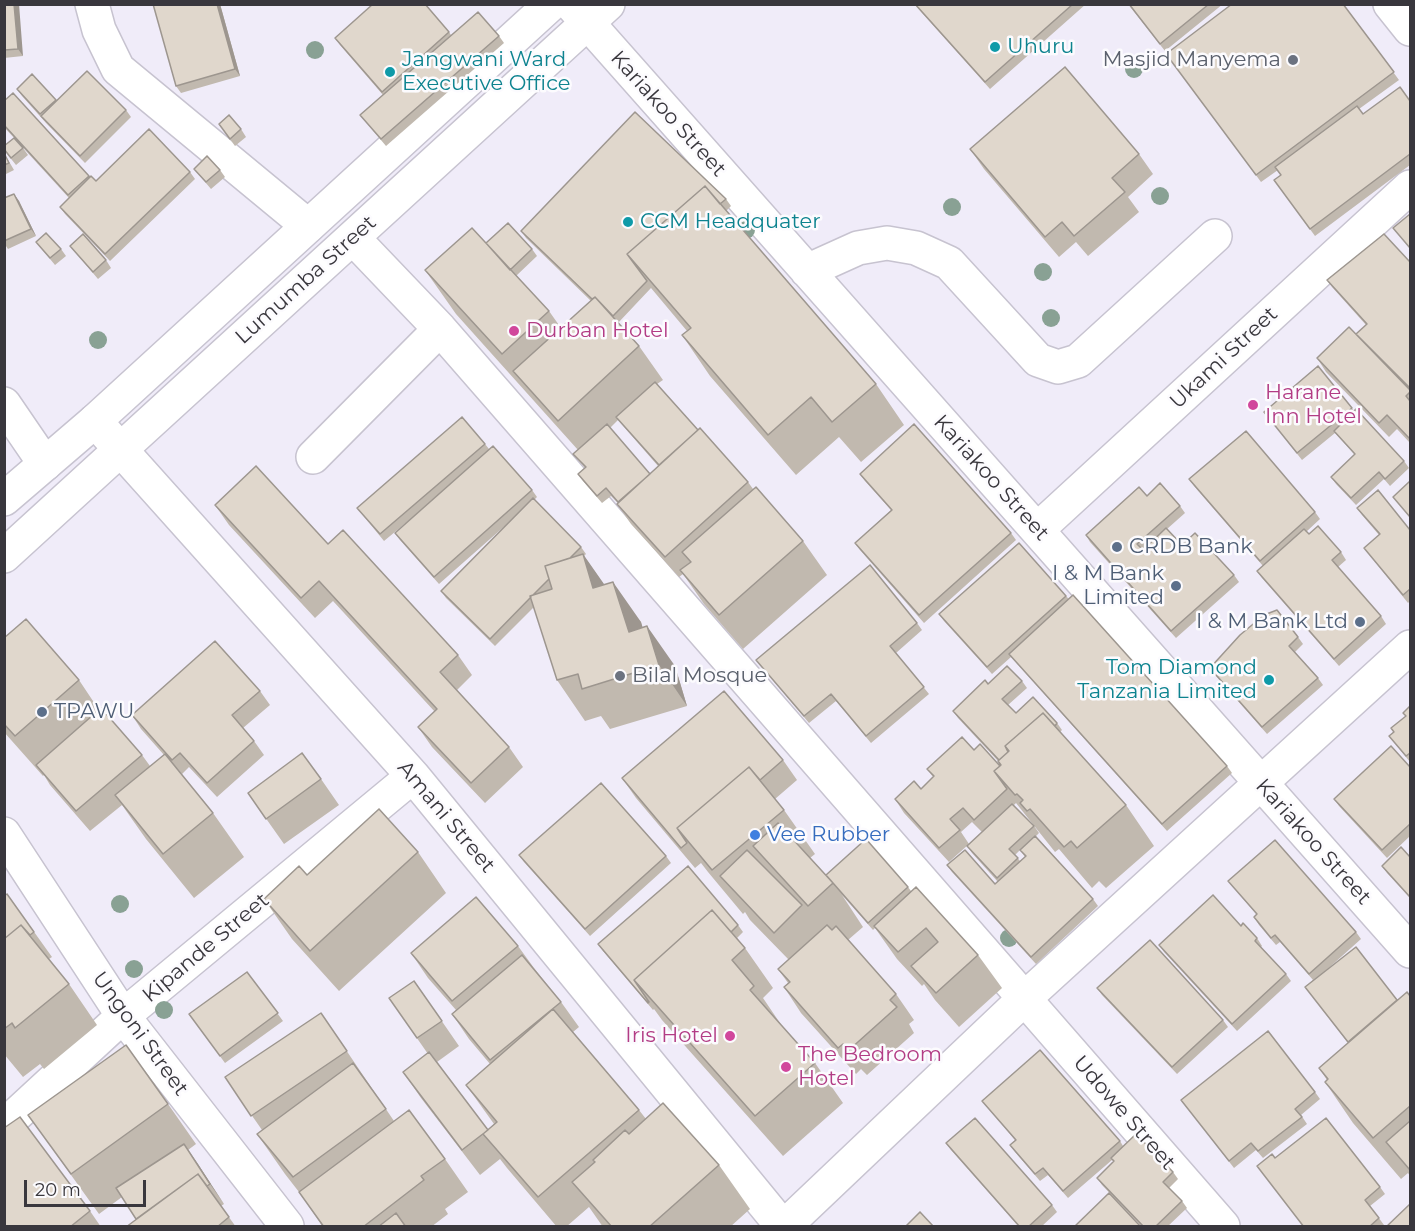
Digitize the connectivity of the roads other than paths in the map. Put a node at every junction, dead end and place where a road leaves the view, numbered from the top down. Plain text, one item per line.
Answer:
1 (92, 4) edge
2 (551, 4) edge
3 (1390, 4) edge
4 (589, 11) edge
5 (1410, 29) edge
6 (1410, 187) edge
7 (308, 226) junction
8 (1215, 236) dead end
9 (353, 238) junction
10 (807, 271) junction
11 (440, 329) junction
12 (4, 404) edge
13 (95, 421) junction
14 (121, 450) junction
15 (313, 457) dead end
16 (45, 464) junction
17 (4, 499) edge
18 (1037, 530) junction
19 (4, 556) edge
20 (1410, 648) edge
21 (413, 776) junction
22 (1261, 783) junction
23 (4, 834) edge
24 (1410, 951) edge
25 (1024, 999) junction
26 (123, 1016) junction
27 (4, 1126) edge
28 (287, 1227) edge
29 (784, 1227) edge
30 (1223, 1227) edge

1 - 7 street
2 - 7 street, Lumumba Street
3 - 5 street
4 - 9 street, Lumumba Street
4 - 10 street, Kariakoo Street
6 - 18 street, Ukami Street
7 - 13 street, Lumumba Street
8 - 10 street
9 - 11 street, Udowe Street
9 - 14 street, Lumumba Street
10 - 18 street, Kariakoo Street
11 - 15 street
11 - 25 street, Udowe Street
12 - 16 street
13 - 14 street, Amani Street
13 - 16 street, Lumumba Street
14 - 19 street, Lumumba Street
14 - 21 street, Amani Street
16 - 17 street, Lumumba Street
18 - 22 street, Kariakoo Street
20 - 22 street
21 - 26 street, Kipande Street
21 - 29 street, Amani Street
22 - 24 street, Kariakoo Street
22 - 25 street
23 - 26 street, Ungoni Street
25 - 29 street
25 - 30 street, Udowe Street
26 - 27 street, Kipande Street
26 - 28 street, Ungoni Street

